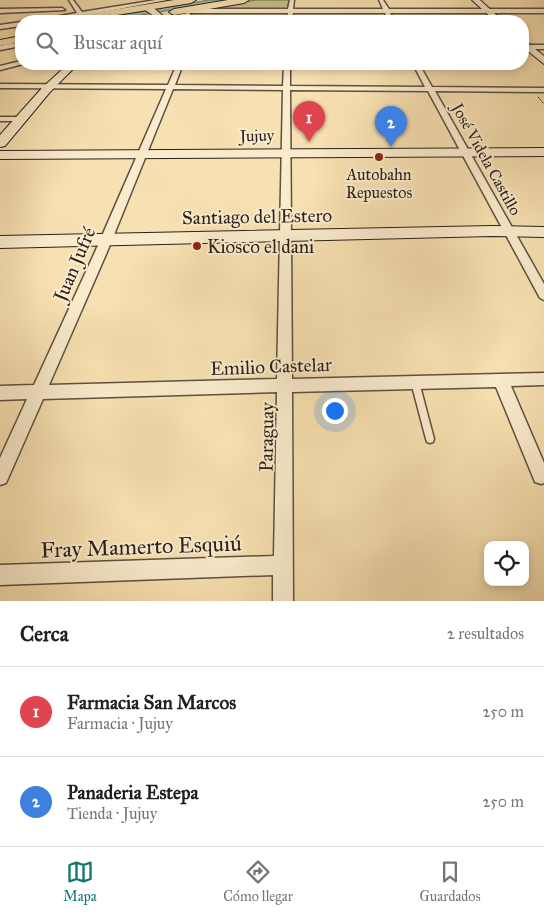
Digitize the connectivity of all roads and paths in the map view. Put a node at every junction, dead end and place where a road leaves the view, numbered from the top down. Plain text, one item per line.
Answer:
1 (71, 0) edge
2 (165, 0) edge
3 (191, 0) edge
4 (244, 0) edge
5 (292, 0) edge
6 (381, 0) edge
7 (476, 0) edge
8 (0, 10) edge
9 (178, 11) junction
10 (203, 11) junction
11 (387, 11) junction
12 (488, 11) junction
13 (544, 11) edge
14 (80, 12) junction
15 (147, 12) edge
16 (290, 12) junction
17 (65, 15) edge
18 (119, 15) edge
19 (290, 15) edge
20 (389, 15) edge
21 (492, 15) edge
22 (15, 25) edge
23 (0, 27) edge
24 (15, 29) edge
25 (0, 32) edge
26 (15, 40) edge
27 (0, 43) edge
28 (15, 45) edge
29 (529, 45) edge
30 (544, 47) edge
31 (0, 48) edge
32 (529, 48) edge
33 (544, 61) edge
34 (15, 64) edge
35 (0, 68) edge
36 (67, 70) edge
37 (177, 70) edge
38 (287, 70) edge
39 (419, 70) edge
40 (0, 86) edge
41 (51, 86) junction
42 (170, 86) junction
43 (287, 88) junction
44 (430, 89) junction
45 (544, 90) edge
46 (0, 119) edge
47 (21, 119) junction
48 (0, 143) edge
49 (465, 152) junction
50 (544, 152) edge
51 (287, 153) junction
52 (143, 154) junction
53 (0, 155) edge
54 (508, 230) junction
55 (544, 232) edge
56 (287, 235) junction
57 (106, 240) junction
58 (0, 242) edge
59 (544, 295) edge
60 (544, 379) edge
61 (501, 380) junction
62 (415, 382) junction
63 (285, 385) junction
64 (39, 392) junction
65 (0, 393) edge
66 (430, 439) dead end
67 (541, 476) dead end
68 (0, 477) edge
69 (283, 565) junction
70 (0, 575) edge
71 (282, 601) edge

1 - 14 street
2 - 15 street
3 - 15 highway
4 - 9 highway
5 - 16 street
6 - 11 street
7 - 12 street
8 - 14 street
9 - 10 street
9 - 15 highway
10 - 15 street
10 - 16 street
11 - 12 street
11 - 16 street
11 - 20 street
12 - 13 street
12 - 21 street
14 - 15 street
14 - 17 street
15 - 18 highway
16 - 19 street
22 - 23 street
24 - 25 highway
26 - 27 highway
28 - 31 street
29 - 30 street
32 - 33 street
34 - 35 street
36 - 41 street
37 - 42 street, Juan Jufré
38 - 43 street, Paraguay
39 - 44 street, José Videla Castillo
40 - 41 street
41 - 42 street
41 - 47 street
42 - 43 street
42 - 52 street, Juan Jufré
43 - 44 street
43 - 51 street, Paraguay
44 - 45 street
44 - 49 street, José Videla Castillo
46 - 47 street
47 - 48 street
49 - 50 street, Jujuy
49 - 51 street, Jujuy
49 - 54 street, José Videla Castillo
51 - 52 street, Jujuy
51 - 56 street, Paraguay
52 - 53 street, Jujuy
52 - 57 street, Juan Jufré
54 - 55 street, Santiago del Estero
54 - 56 street, Santiago del Estero
54 - 59 street, José Videla Castillo
56 - 57 street, Santiago del Estero
56 - 63 street, Paraguay
57 - 58 street, Santiago del Estero
57 - 64 street, Juan Jufré
60 - 61 street, Emilio Castelar
61 - 62 street, Emilio Castelar
61 - 67 street
62 - 63 street, Emilio Castelar
62 - 66 lane
63 - 64 street, Emilio Castelar
63 - 69 street, Paraguay
64 - 65 street, Emilio Castelar
64 - 68 street, Juan Jufré
69 - 70 street, Fray Mamerto Esquiú
69 - 71 street, Paraguay

